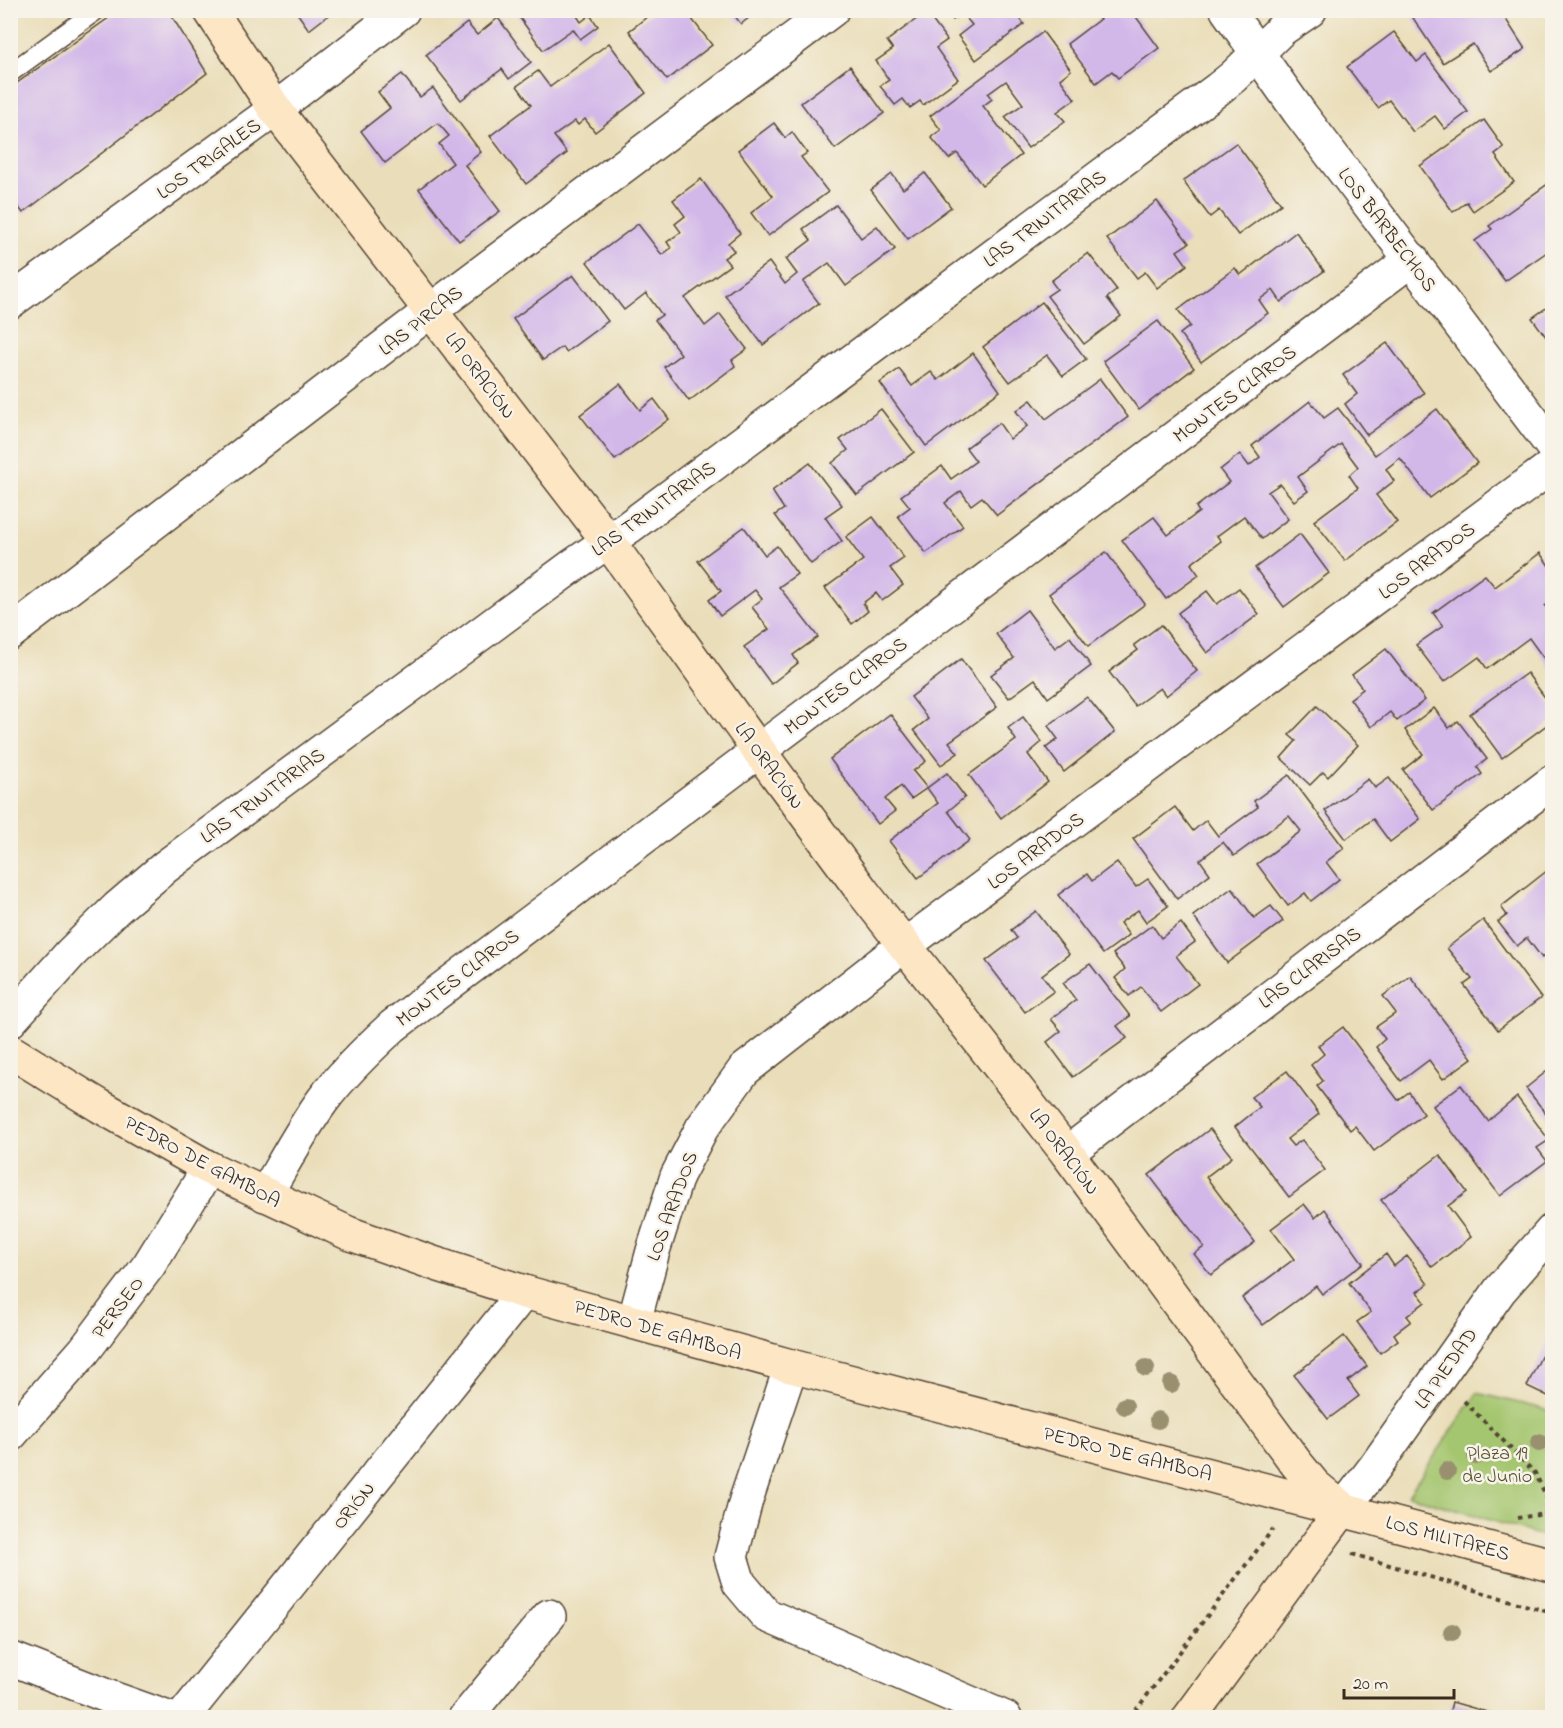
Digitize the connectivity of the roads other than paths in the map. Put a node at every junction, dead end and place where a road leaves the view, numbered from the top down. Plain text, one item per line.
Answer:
1 (97, 10) edge
2 (210, 10) edge
3 (403, 10) edge
4 (832, 10) edge
5 (1227, 10) edge
6 (1310, 10) edge
7 (1258, 53) junction
8 (10, 73) edge
9 (275, 109) junction
10 (1412, 259) junction
11 (10, 302) edge
12 (432, 311) junction
13 (1552, 446) edge
14 (1552, 466) edge
15 (609, 541) junction
16 (10, 633) edge
17 (759, 751) junction
18 (1552, 782) edge
19 (906, 946) junction
20 (10, 1021) edge
21 (10, 1051) edge
22 (1067, 1153) junction
23 (208, 1168) junction
24 (265, 1196) junction
25 (1552, 1231) edge
26 (524, 1292) junction
27 (634, 1322) junction
28 (791, 1366) junction
29 (10, 1435) edge
30 (1343, 1509) junction
31 (1552, 1564) edge
32 (549, 1616) dead end
33 (10, 1658) edge
34 (108, 1708) edge
35 (168, 1718) edge
36 (182, 1718) edge
37 (465, 1718) edge
38 (1005, 1718) edge
39 (1189, 1718) edge

1 - 8 lane
2 - 9 main road, LA ORACIÓN
3 - 9 street, LOS TRIGALES
4 - 12 street, LAS PIRCAS
5 - 7 street, LOS BARBECHOS
6 - 7 street, LAS TRINITARIAS
7 - 10 street, LOS BARBECHOS
7 - 15 street, LAS TRINITARIAS
9 - 11 street, LOS TRIGALES
9 - 12 main road, LA ORACIÓN
10 - 13 street, LOS BARBECHOS
10 - 17 street, MONTES CLAROS
12 - 15 main road, LA ORACIÓN
12 - 16 street, LAS PIRCAS
14 - 19 street, LOS ARADOS
15 - 17 main road, LA ORACIÓN
15 - 20 street, LAS TRINITARIAS
17 - 19 main road, LA ORACIÓN
17 - 24 street, MONTES CLAROS
18 - 22 street, LAS CLARISAS
19 - 22 main road, LA ORACIÓN
19 - 27 street, LOS ARADOS
21 - 23 main road, PEDRO DE GAMBOA
22 - 30 main road, LA ORACIÓN
23 - 24 main road, PEDRO DE GAMBOA
23 - 29 street, PERSEO
24 - 26 main road, PEDRO DE GAMBOA
25 - 30 street, LA PIEDAD
26 - 27 main road, PEDRO DE GAMBOA
26 - 36 street, ORIÓN
27 - 28 main road, PEDRO DE GAMBOA
28 - 30 main road, PEDRO DE GAMBOA
28 - 38 street
30 - 31 main road, LOS MILITARES
30 - 39 main road
32 - 37 street
33 - 34 street
34 - 35 street

